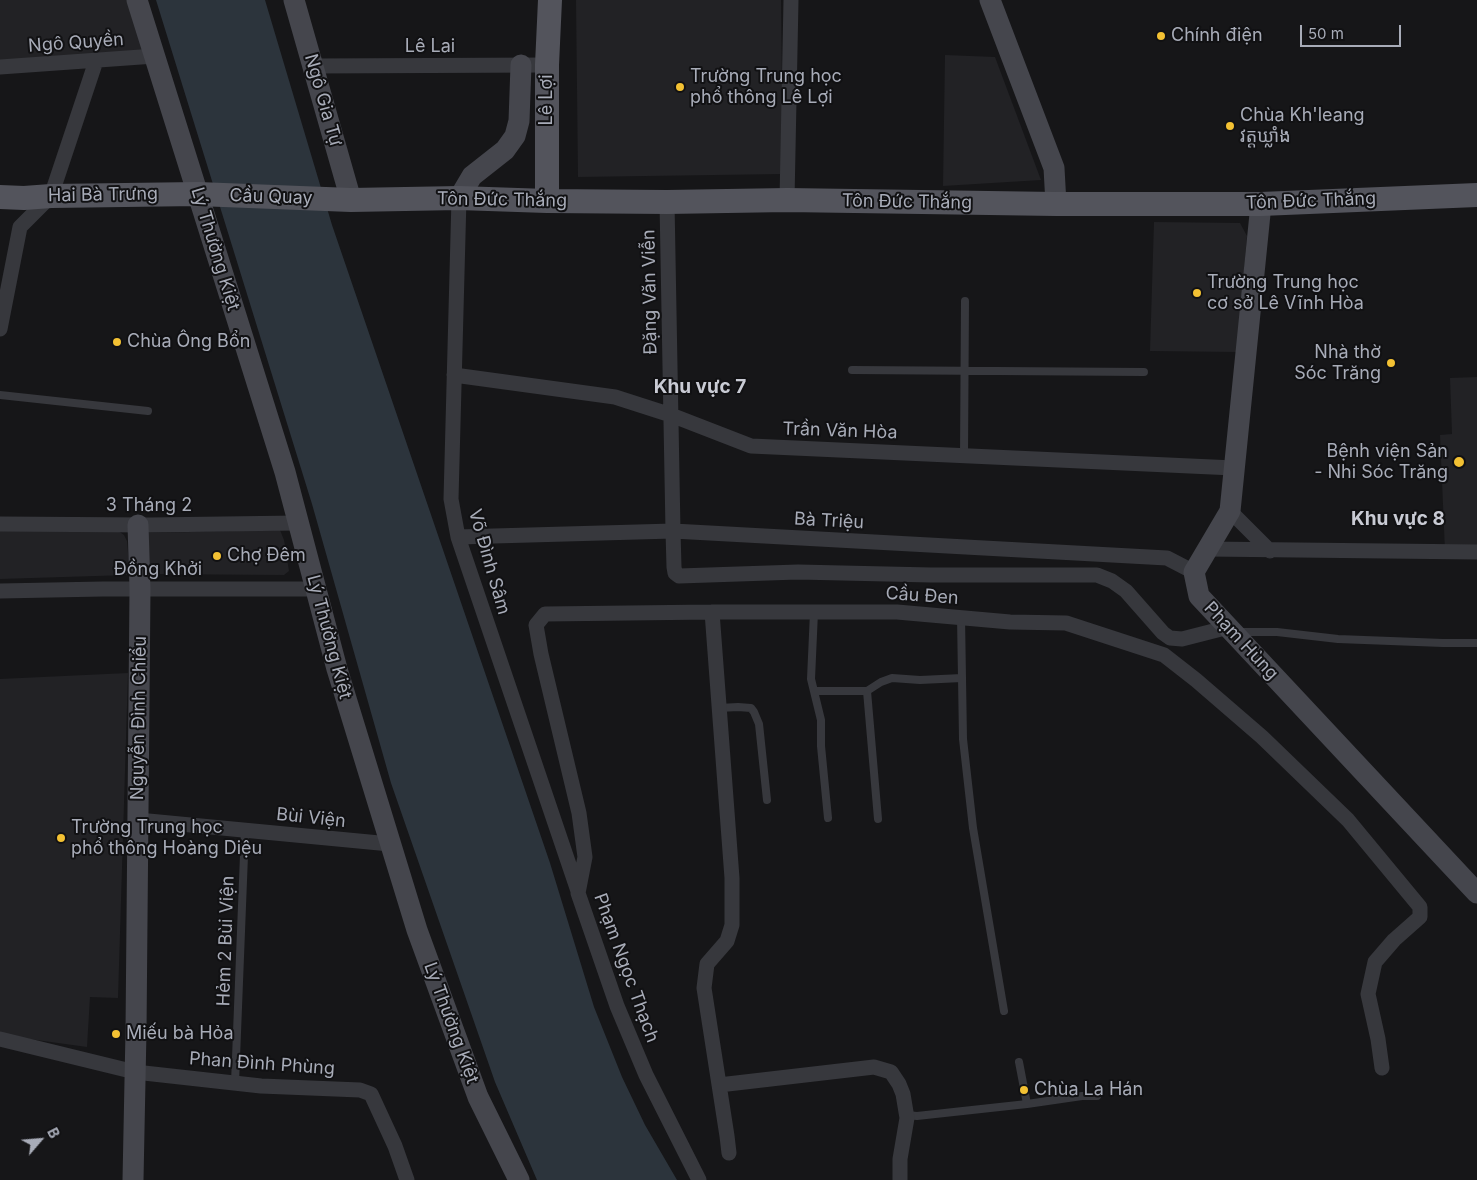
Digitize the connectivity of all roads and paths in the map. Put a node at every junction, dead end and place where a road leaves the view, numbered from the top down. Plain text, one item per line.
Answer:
1 (137, 0) edge
2 (550, 0) edge
3 (791, 0) edge
4 (990, 0) edge
5 (297, 3) edge
6 (155, 56) junction
7 (96, 61) junction
8 (521, 65) junction
9 (547, 65) junction
10 (313, 66) junction
11 (0, 68) edge
12 (202, 194) junction
13 (1477, 195) edge
14 (51, 196) junction
15 (0, 197) edge
16 (459, 198) junction
17 (344, 200) junction
18 (787, 200) junction
19 (547, 201) junction
20 (667, 202) junction
21 (1056, 204) junction
22 (1261, 204) junction
23 (4, 289) edge
24 (965, 300) dead end
25 (0, 329) edge
26 (852, 370) dead end
27 (964, 370) junction
28 (1144, 372) dead end
29 (454, 375) junction
30 (0, 395) edge
31 (148, 411) dead end
32 (671, 416) junction
33 (964, 455) junction
34 (1234, 468) junction
35 (1230, 511) junction
36 (298, 523) junction
37 (0, 524) edge
38 (138, 525) junction
39 (673, 531) junction
40 (458, 537) junction
41 (1207, 549) junction
42 (1270, 551) junction
43 (1477, 552) edge
44 (1194, 572) junction
45 (140, 589) junction
46 (316, 589) junction
47 (0, 591) edge
48 (712, 612) junction
49 (814, 612) junction
50 (545, 614) joint
51 (961, 617) junction
52 (1231, 630) junction
53 (1477, 642) edge
54 (962, 678) junction
55 (814, 691) junction
56 (867, 691) junction
57 (719, 708) junction
58 (767, 800) dead end
59 (828, 818) dead end
60 (878, 819) dead end
61 (138, 820) junction
62 (245, 830) junction
63 (390, 844) junction
64 (578, 893) junction
65 (1477, 893) edge
66 (1004, 1012) dead end
67 (0, 1039) edge
68 (1019, 1062) dead end
69 (1382, 1068) dead end
70 (135, 1072) junction
71 (235, 1083) junction
72 (719, 1085) junction
73 (1097, 1096) dead end
74 (1027, 1104) junction
75 (906, 1116) junction
76 (729, 1153) dead end
77 (133, 1180) edge
78 (408, 1180) edge
79 (519, 1180) edge
80 (699, 1180) edge
81 (900, 1180) edge

1 - 6 street, Lý Thường Kiệt
2 - 9 main road, Lê Lợi
3 - 18 street
4 - 21 street
5 - 10 street, Ngô Gia Tự
6 - 7 street, Ngô Quyền
6 - 12 street, Lý Thường Kiệt
7 - 11 street, Ngô Quyền
7 - 14 street
8 - 9 street, Lê Lai
8 - 10 street, Lê Lai
8 - 16 street
9 - 19 main road, Lê Lợi
10 - 17 street, Ngô Gia Tự
12 - 14 main road, Hai Bà Trưng
12 - 17 main road, Cầu Quay
12 - 36 street, Lý Thường Kiệt
13 - 22 main road, Tôn Đức Thắng
14 - 15 main road, Hai Bà Trưng
14 - 23 street
16 - 17 main road, Tôn Đức Thắng
16 - 19 main road, Tôn Đức Thắng
16 - 29 street, Võ Đình Sâm
18 - 20 main road, Tôn Đức Thắng
18 - 21 main road, Tôn Đức Thắng
19 - 20 main road, Tôn Đức Thắng
20 - 32 street, Đặng Văn Viễn
21 - 22 main road, Tôn Đức Thắng
22 - 34 street
23 - 25 street
24 - 27 lane
26 - 27 lane
27 - 28 lane
27 - 33 lane
29 - 32 street, Trần Văn Hòa
29 - 40 street, Võ Đình Sâm
30 - 31 lane
32 - 33 street, Trần Văn Hòa
32 - 39 street, Đặng Văn Viễn
33 - 34 street, Trần Văn Hòa
34 - 35 street
35 - 41 street
35 - 42 street
36 - 38 street, 3 Tháng 2
36 - 46 street, Lý Thường Kiệt
37 - 38 street, 3 Tháng 2
38 - 45 street, Nguyễn Đình Chiểu
39 - 40 street, Bà Triệu
39 - 44 street, Bà Triệu
39 - 52 street, Đặng Văn Viễn
40 - 64 street, Võ Đình Sâm
41 - 42 street
41 - 44 street
42 - 43 street
44 - 52 street, Phạm Hùng
45 - 46 street, Đồng Khởi
45 - 47 street, Đồng Khởi
45 - 61 street, Nguyễn Đình Chiểu
46 - 63 street, Lý Thường Kiệt
48 - 49 street, Cầu Đen
48 - 50 street, Cầu Đen
48 - 57 street
49 - 51 street, Cầu Đen
49 - 55 lane
50 - 64 street, Phạm Ngọc Thạch
51 - 54 lane
51 - 69 street, Cầu Đen
52 - 53 lane
52 - 65 street, Phạm Hùng
54 - 56 lane
54 - 66 lane
55 - 56 lane
55 - 59 lane
56 - 60 lane
57 - 58 lane
57 - 72 street
61 - 62 street, Bùi Viện
61 - 70 street, Nguyễn Đình Chiểu
62 - 63 street, Bùi Viện
62 - 71 lane, Hẻm 2 Bùi Viện
63 - 79 street, Lý Thường Kiệt
64 - 80 street, Phạm Ngọc Thạch
67 - 70 street, Phan Đình Phùng
68 - 74 lane
70 - 71 street, Phan Đình Phùng
70 - 77 street, Nguyễn Đình Chiểu
71 - 78 street, Phan Đình Phùng
72 - 75 street
72 - 76 street
73 - 74 lane
74 - 75 lane
75 - 81 street

